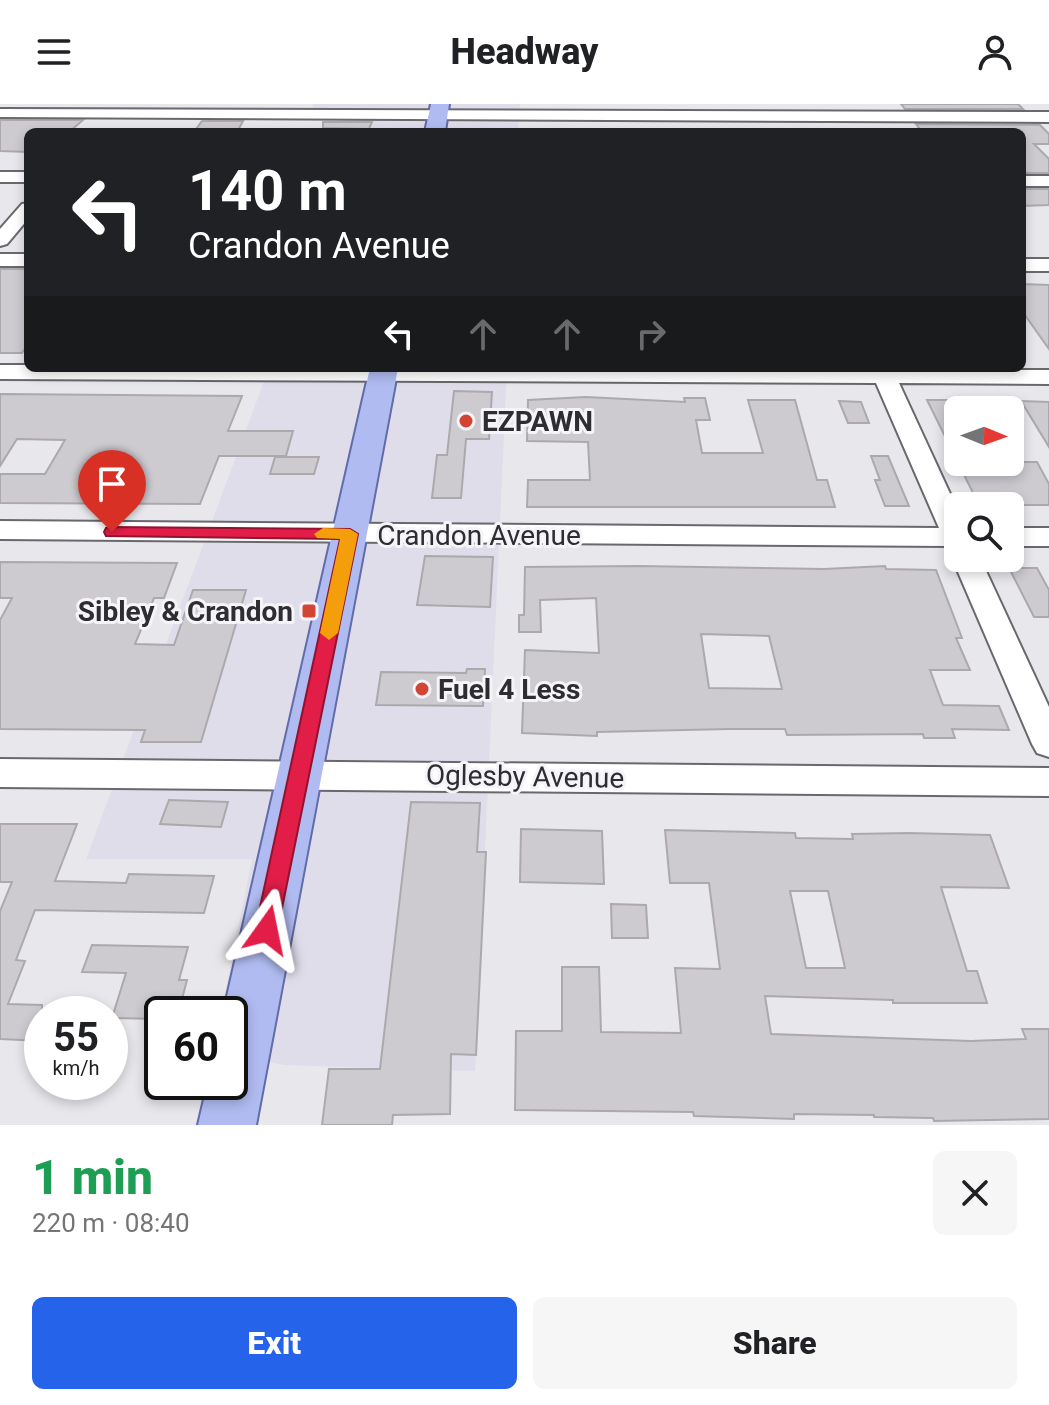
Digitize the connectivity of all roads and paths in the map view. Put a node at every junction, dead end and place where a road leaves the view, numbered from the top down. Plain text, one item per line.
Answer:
1 (114, 108) edge
2 (765, 110) edge
3 (0, 113) edge
4 (438, 117) edge
5 (1049, 117) edge
6 (97, 128) edge
7 (0, 177) edge
8 (24, 177) edge
9 (1026, 181) edge
10 (1049, 181) edge
11 (24, 213) edge
12 (0, 240) edge
13 (0, 260) edge
14 (24, 260) edge
15 (1026, 265) edge
16 (1049, 265) edge
17 (0, 372) edge
18 (24, 372) edge
19 (383, 372) edge
20 (882, 372) edge
21 (1049, 377) edge
22 (944, 508) edge
23 (0, 530) edge
24 (350, 534) junction
25 (1024, 537) edge
26 (1049, 537) edge
27 (944, 543) edge
28 (973, 572) edge
29 (1049, 744) edge
30 (0, 773) edge
31 (299, 774) junction
32 (1049, 782) edge
33 (227, 1125) edge

1 - 3 street
1 - 4 street
1 - 6 street
2 - 4 street
2 - 5 street
7 - 8 street
9 - 10 street
11 - 12 street
13 - 14 street
15 - 16 street
17 - 18 street
19 - 24 main road
20 - 21 street
20 - 22 street
23 - 24 street, Crandon Avenue
24 - 27 street, Crandon Avenue
24 - 31 main road
25 - 26 street
28 - 29 street
30 - 31 street, Oglesby Avenue
31 - 32 street, Oglesby Avenue
31 - 33 main road

